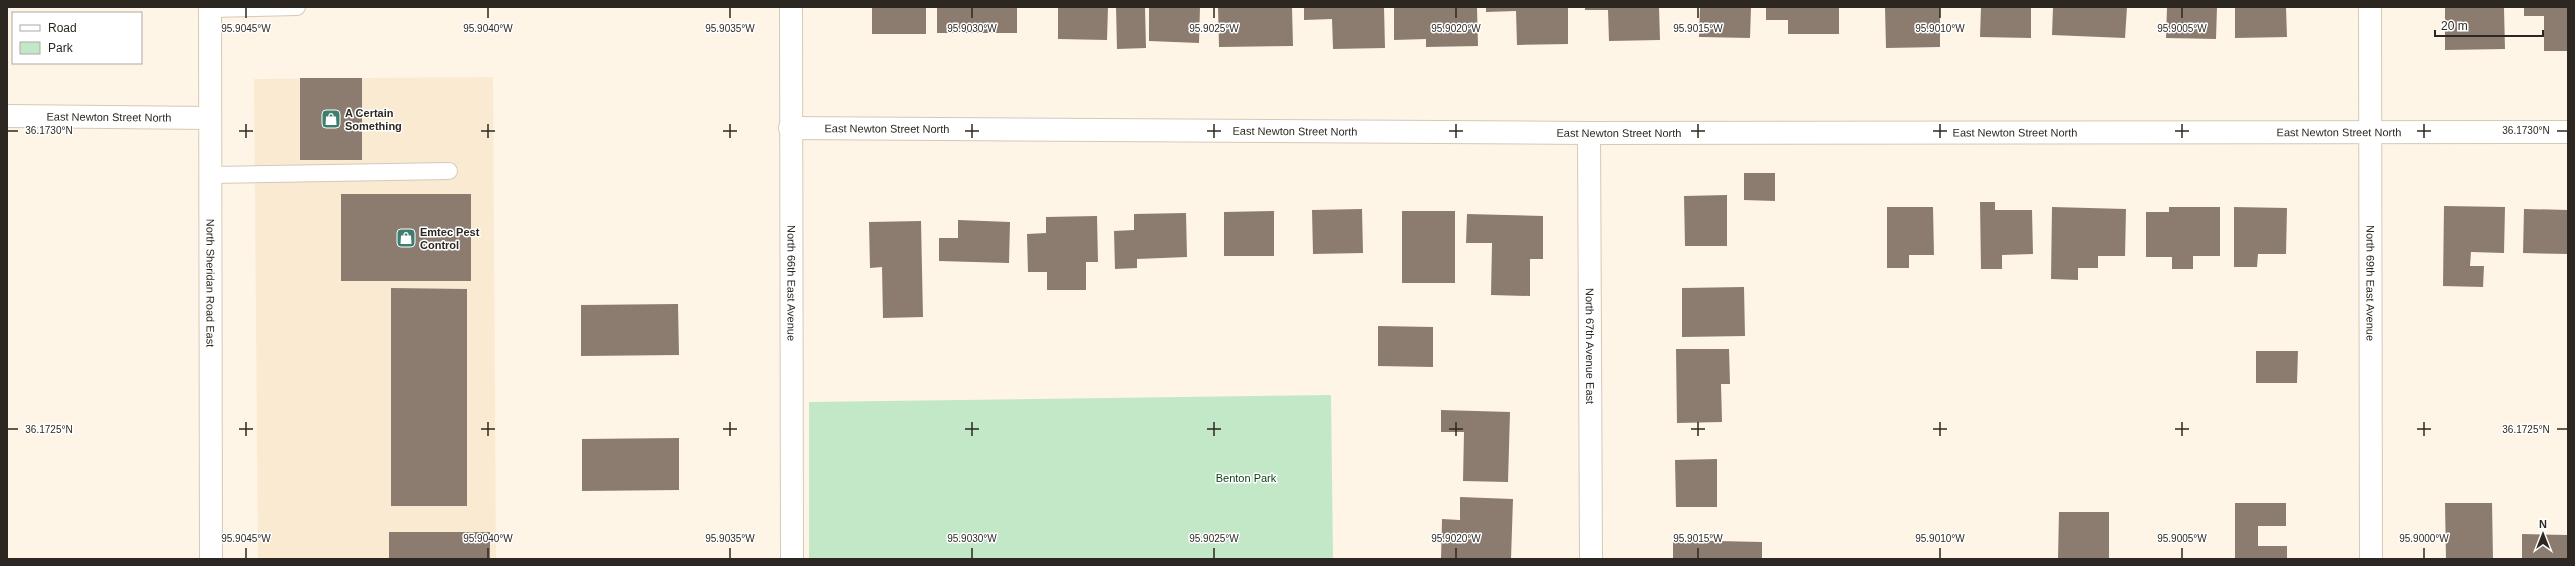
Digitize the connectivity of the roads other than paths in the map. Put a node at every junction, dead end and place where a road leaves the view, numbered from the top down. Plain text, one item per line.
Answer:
1 (297, 7) edge
2 (791, 7) edge
3 (2370, 7) edge
4 (210, 8) edge
5 (7, 116) edge
6 (210, 118) junction
7 (790, 128) junction
8 (2370, 132) junction
9 (2568, 132) edge
10 (1589, 133) junction
11 (449, 172) dead end
12 (211, 175) junction
13 (211, 559) edge
14 (792, 559) edge
15 (1591, 559) edge
16 (2371, 559) edge

1 - 4 lane
2 - 7 street, North 66th East Avenue
3 - 8 street, North 69th East Avenue
4 - 6 street, North Sheridan Road East
5 - 6 street, East Newton Street North
6 - 12 street, North Sheridan Road East
7 - 10 street, East Newton Street North
7 - 14 street, North 66th East Avenue
8 - 9 street, East Newton Street North
8 - 10 street, East Newton Street North
8 - 16 street, North 69th East Avenue
10 - 15 street, North 67th Avenue East
11 - 12 lane
12 - 13 street, North Sheridan Road East

